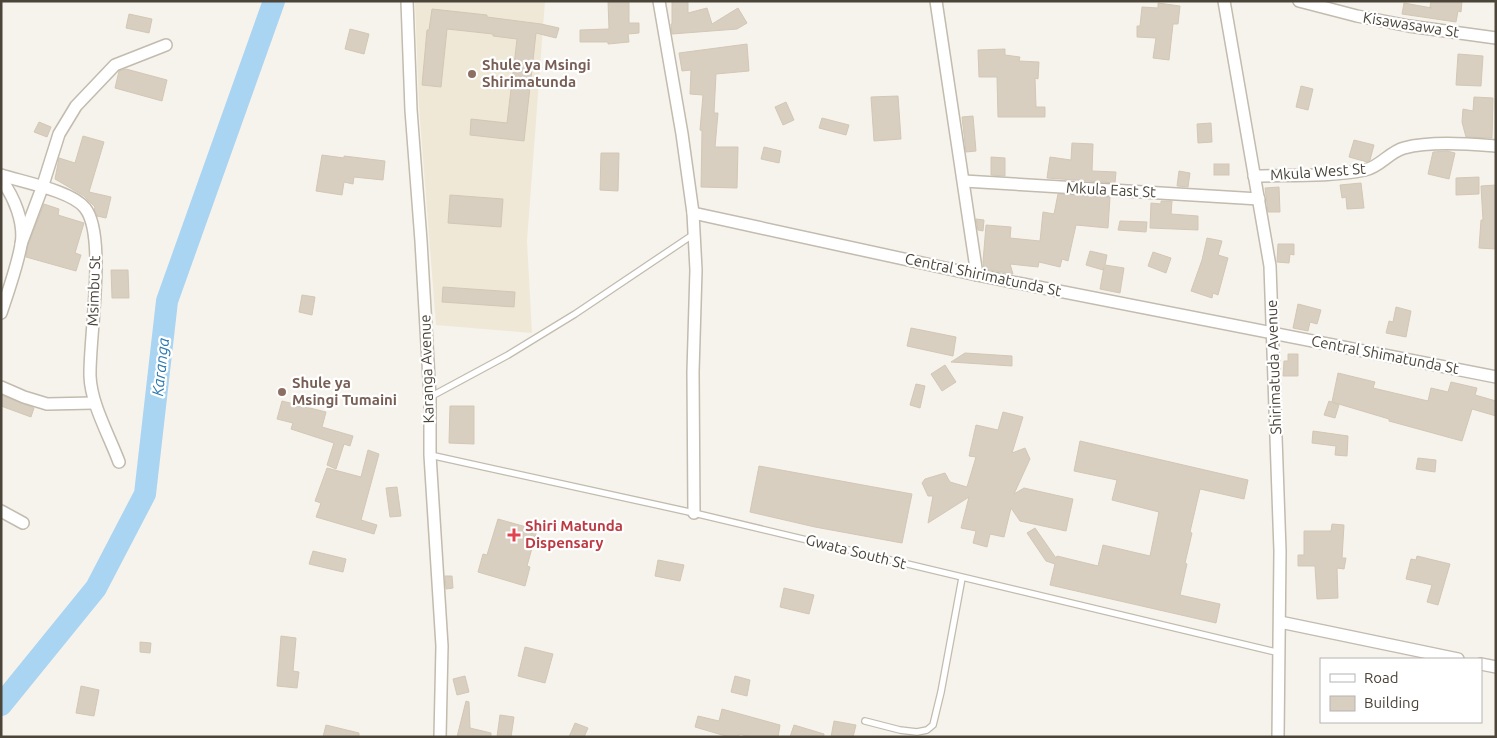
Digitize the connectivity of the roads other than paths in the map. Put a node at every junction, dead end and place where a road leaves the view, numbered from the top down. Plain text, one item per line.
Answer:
1 (407, 1) edge
2 (659, 1) edge
3 (936, 1) edge
4 (1224, 1) edge
5 (1299, 1) edge
6 (1496, 38) edge
7 (166, 45) dead end
8 (1496, 146) edge
9 (1254, 176) junction
10 (1, 177) edge
11 (964, 181) junction
12 (42, 188) junction
13 (1259, 199) junction
14 (693, 213) junction
15 (694, 234) junction
16 (21, 244) junction
17 (977, 275) junction
18 (1, 314) edge
19 (1273, 333) junction
20 (1496, 377) edge
21 (1, 387) edge
22 (430, 397) junction
23 (94, 403) junction
24 (430, 455) junction
25 (120, 462) dead end
26 (1, 511) edge
27 (694, 513) junction
28 (23, 523) dead end
29 (962, 578) junction
30 (1280, 622) junction
31 (1280, 653) junction
32 (1453, 658) edge
33 (1482, 664) edge
34 (1496, 667) edge
35 (865, 721) dead end
36 (440, 737) edge
37 (1278, 737) edge

1 - 22 street, Karanga Avenue
2 - 14 street
3 - 11 street
4 - 9 street, Shirimatuda Avenue
5 - 6 street, Kisawasawa St
7 - 12 street
8 - 9 street, Mkula West St
9 - 13 street, Shirimatuda Avenue
10 - 12 street, Msimbu St
10 - 16 street
11 - 13 street, Mkula East St
11 - 17 street
12 - 16 street
12 - 23 street, Msimbu St
13 - 19 street, Shirimatuda Avenue
14 - 15 street
14 - 17 street, Central Shirimatunda St
15 - 22 lane
15 - 27 street
16 - 18 street
17 - 19 street, Central Shirimatunda St
19 - 20 street, Central Shimatunda St
19 - 30 street, Shirimatuda Avenue
21 - 23 street
22 - 24 street, Karanga Avenue
23 - 25 street, Msimbu St
24 - 27 lane, Gwata South St
24 - 36 street, Karanga Avenue
26 - 28 street
27 - 29 lane, Gwata South St
29 - 31 lane, Gwata South St
29 - 35 lane
30 - 31 street, Shirimatuda Avenue
30 - 32 street
31 - 37 street, Shirimatuda Avenue
33 - 34 street

